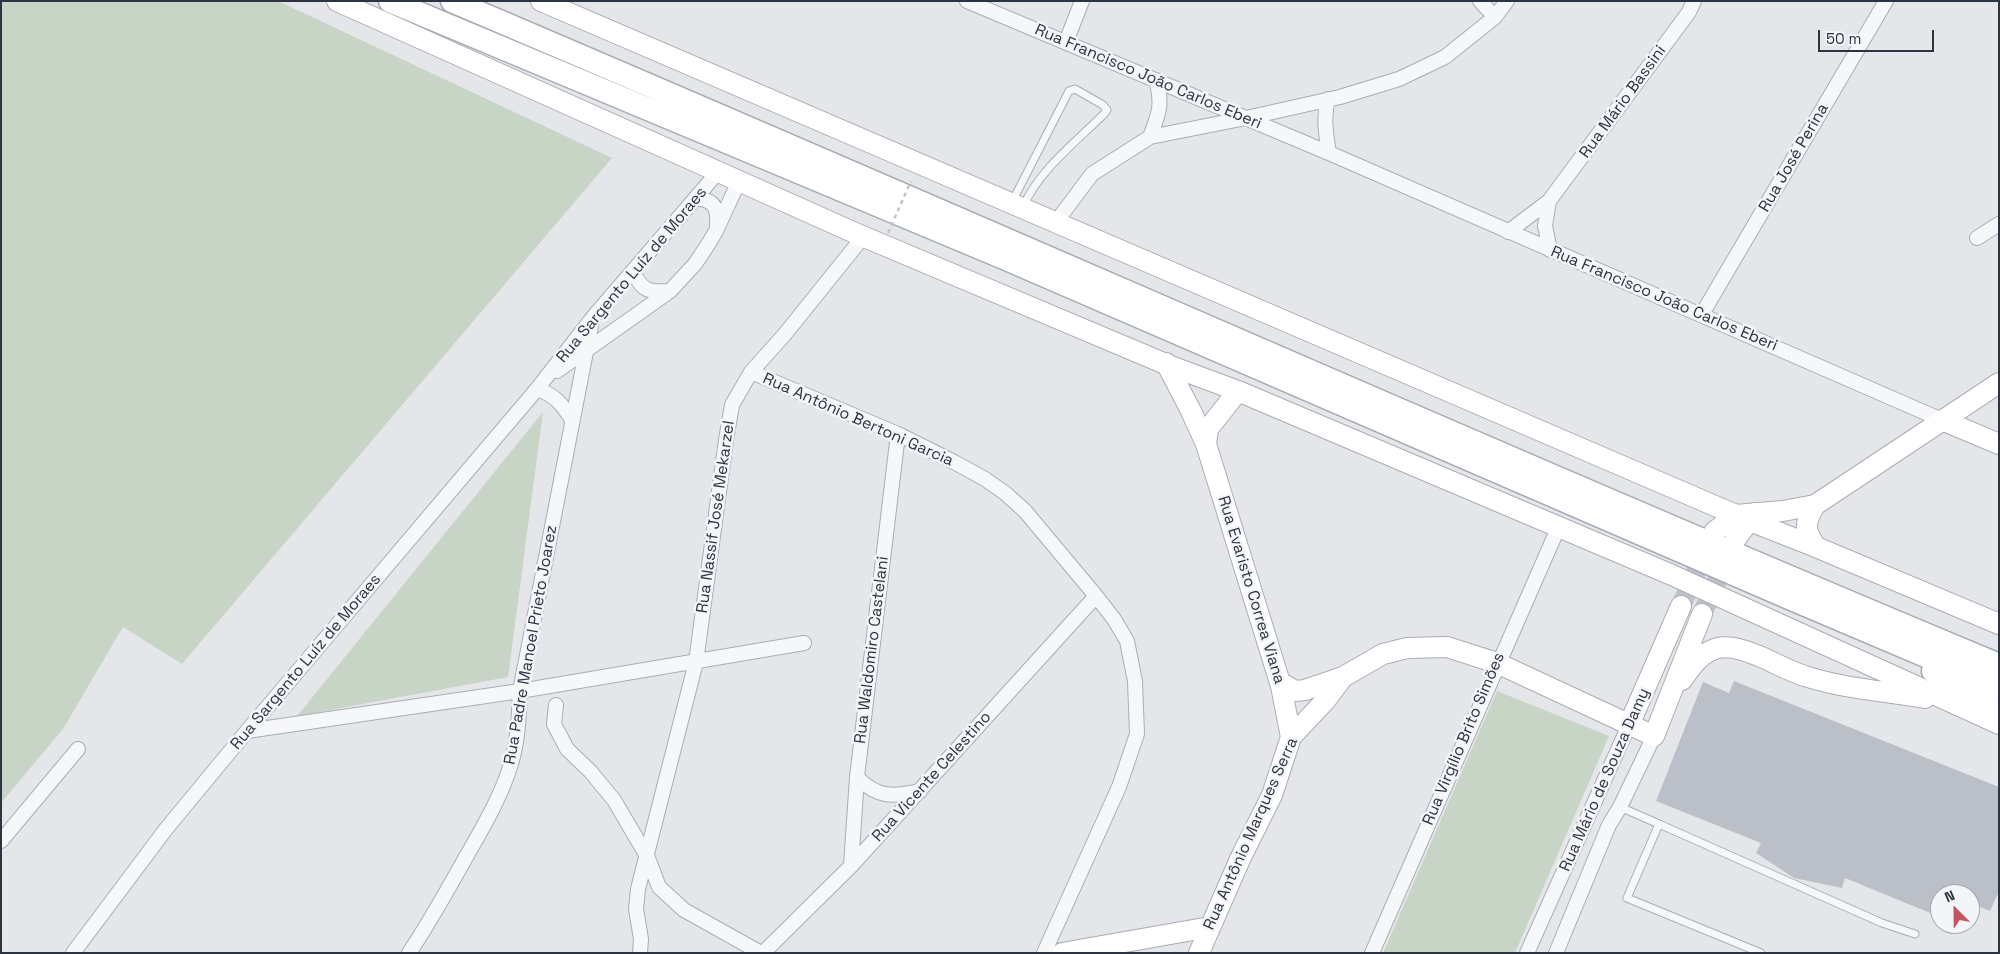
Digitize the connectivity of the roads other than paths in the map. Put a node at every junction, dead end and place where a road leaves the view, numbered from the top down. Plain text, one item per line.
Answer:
1 (336, 1) edge
2 (390, 1) edge
3 (452, 1) edge
4 (541, 1) edge
5 (967, 1) edge
6 (1082, 1) edge
7 (1480, 1) edge
8 (1507, 1) edge
9 (1694, 1) edge
10 (1886, 1) edge
11 (1495, 17) junction
12 (1066, 42) junction
13 (1156, 80) junction
14 (1328, 99) junction
15 (1246, 118) junction
16 (1150, 137) junction
17 (1329, 153) junction
18 (718, 172) junction
19 (739, 181) junction
20 (697, 198) junction
21 (1550, 201) junction
22 (1017, 205) junction
23 (1056, 222) junction
24 (1999, 224) edge
25 (716, 231) junction
26 (1508, 232) junction
27 (863, 237) junction
28 (1977, 238) dead end
29 (1550, 250) junction
30 (633, 272) junction
31 (670, 291) junction
32 (1702, 314) junction
33 (594, 316) junction
34 (586, 351) junction
35 (1166, 363) junction
36 (751, 372) junction
37 (547, 377) junction
38 (1999, 384) edge
39 (537, 389) junction
40 (1238, 391) junction
41 (572, 420) junction
42 (1942, 420) junction
43 (898, 434) junction
44 (1206, 444) junction
45 (1999, 444) edge
46 (1815, 505) junction
47 (1747, 516) junction
48 (1558, 526) junction
49 (1714, 532) tunnel mouth
50 (1735, 540) tunnel mouth
51 (1816, 547) junction
52 (1096, 596) junction
53 (1789, 598) junction
54 (1681, 606) tunnel mouth
55 (1702, 614) tunnel mouth
56 (1999, 624) edge
57 (804, 643) dead end
58 (696, 662) junction
59 (1497, 664) junction
60 (1999, 665) edge
61 (1343, 678) junction
62 (1280, 682) junction
63 (1999, 687) edge
64 (520, 692) junction
65 (556, 705) dead end
66 (1662, 714) junction
67 (1999, 715) edge
68 (1999, 724) edge
69 (1629, 725) junction
70 (247, 731) junction
71 (1654, 736) junction
72 (1291, 737) junction
73 (78, 749) dead end
74 (857, 777) junction
75 (920, 791) junction
76 (1620, 807) junction
77 (1659, 824) junction
78 (1585, 826) junction
79 (1, 841) edge
80 (648, 858) junction
81 (851, 866) junction
82 (1210, 927) junction
83 (1914, 934) dead end
84 (73, 953) edge
85 (409, 953) edge
86 (640, 953) edge
87 (762, 953) edge
88 (1044, 953) edge
89 (1062, 953) edge
90 (1199, 953) edge
91 (1372, 953) edge
92 (1527, 953) edge
93 (1556, 953) edge
94 (1761, 953) edge

1 - 18 main road
2 - 53 main road
3 - 60 main road
4 - 22 main road
5 - 12 street, Rua Francisco João Carlos Eberi
6 - 12 street
7 - 11 street
8 - 11 street
9 - 21 street, Rua Mário Bassini
10 - 32 street, Rua José Perina
11 - 14 street
12 - 13 street, Rua Francisco João Carlos Eberi
13 - 15 street, Rua Francisco João Carlos Eberi
13 - 16 street
14 - 15 street
14 - 17 street
15 - 16 street
15 - 17 street, Rua Francisco João Carlos Eberi
16 - 23 street
17 - 26 street, Rua Francisco João Carlos Eberi
18 - 19 main road
18 - 20 street, Rua Sargento Luíz de Moraes
19 - 25 street, Rua Sargento Luíz de Moraes
19 - 27 main road
20 - 25 street
20 - 30 street, Rua Sargento Luíz de Moraes
21 - 26 street, Rua Mário Bassini
21 - 29 street, Rua Mário Bassini
22 - 22 lane
22 - 23 main road
23 - 47 main road
24 - 28 street
25 - 31 street, Rua Sargento Luíz de Moraes
26 - 29 street, Rua Francisco João Carlos Eberi
27 - 35 main road
27 - 36 street, Rua Nassif José Mekarzel
29 - 32 street, Rua Francisco João Carlos Eberi
30 - 31 street
30 - 33 street, Rua Sargento Luíz de Moraes
31 - 34 street, Rua Sargento Luíz de Moraes
32 - 42 street, Rua Francisco João Carlos Eberi
33 - 34 street, Rua Padre Manoel Prieto Joarez
33 - 37 street, Rua Sargento Luíz de Moraes
34 - 37 street, Rua Sargento Luíz de Moraes
34 - 41 street, Rua Padre Manoel Prieto Joarez
35 - 40 main road
35 - 44 main road, Rua Evaristo Correa Viana
36 - 43 street, Rua Antônio Bertoni Garcia
36 - 58 street, Rua Nassif José Mekarzel
37 - 39 street, Rua Sargento Luíz de Moraes
38 - 42 main road
39 - 41 street
39 - 70 street, Rua Sargento Luíz de Moraes
40 - 44 main road
40 - 48 main road
41 - 64 street, Rua Padre Manoel Prieto Joarez
42 - 45 main road, Rua Francisco João Carlos Eberi
42 - 46 main road
43 - 52 street, Rua Antônio Bertoni Garcia
43 - 74 street, Rua Waldomiro Castelani
44 - 62 main road, Rua Evaristo Correa Viana
46 - 47 main road
46 - 51 main road
47 - 49 main road
47 - 50 main road
47 - 51 main road
48 - 59 street, Rua Virgílio Brito Simões
48 - 68 main road
51 - 56 main road
52 - 75 street, Rua Vicente Celestino
52 - 88 street, Rua Antônio Bertoni Garcia
53 - 63 main road
53 - 67 main road
54 - 69 main road, Rua Mário de Souza Damy
55 - 66 main road, Rua Mário de Souza Damy
57 - 58 street
58 - 64 street
58 - 80 street, Rua Nassif José Mekarzel
59 - 61 main road, Rua Antônio Marques Serra
59 - 69 main road, Rua Antônio Marques Serra
59 - 91 street, Rua Virgílio Brito Simões
61 - 62 main road
61 - 72 main road, Rua Antônio Marques Serra
62 - 72 main road, Rua Evaristo Correa Viana
64 - 70 street
64 - 85 street, Rua Padre Manoel Prieto Joarez
65 - 80 street
66 - 68 main road
66 - 71 main road, Rua Mário de Souza Damy
69 - 71 main road, Rua Antônio Marques Serra
69 - 78 street, Rua Mário de Souza Damy
70 - 84 street, Rua Sargento Luíz de Moraes
71 - 76 street, Rua Mário de Souza Damy
72 - 82 main road, Rua Antônio Marques Serra
73 - 79 street
74 - 75 street
74 - 81 street, Rua Waldomiro Castelani
75 - 81 street, Rua Vicente Celestino
76 - 77 lane
76 - 78 street
76 - 93 street, Rua Mário de Souza Damy
77 - 83 lane
77 - 94 lane
78 - 92 street, Rua Mário de Souza Damy
80 - 86 street, Rua Nassif José Mekarzel
80 - 87 street
81 - 87 street, Rua Vicente Celestino
82 - 89 main road
82 - 90 main road, Rua Antônio Marques Serra

